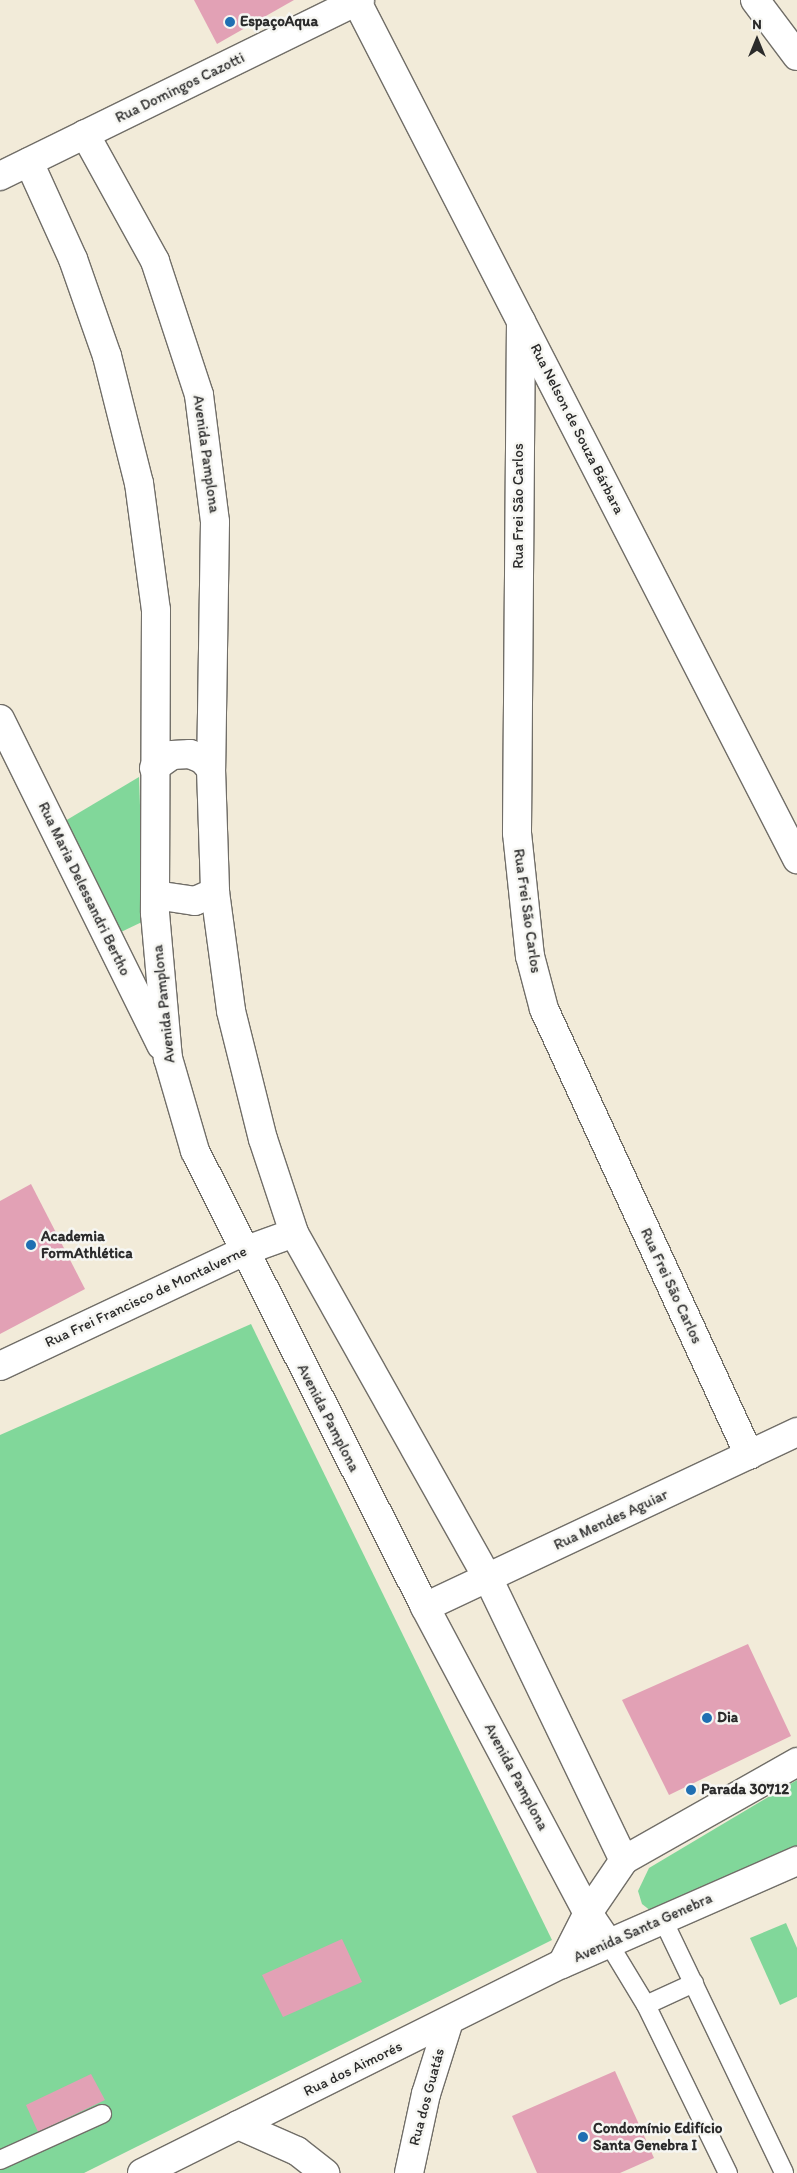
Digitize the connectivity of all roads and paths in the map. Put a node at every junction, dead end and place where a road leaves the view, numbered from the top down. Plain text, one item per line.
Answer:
1 (357, 0) edge
2 (755, 0) edge
3 (797, 56) edge
4 (85, 134) junction
5 (28, 162) junction
6 (0, 176) edge
7 (521, 321) junction
8 (0, 719) edge
9 (154, 768) junction
10 (211, 769) junction
11 (797, 859) edge
12 (215, 892) junction
13 (155, 896) junction
14 (168, 1058) junction
15 (294, 1233) junction
16 (244, 1251) junction
17 (0, 1366) edge
18 (797, 1432) edge
19 (749, 1455) junction
20 (488, 1578) junction
21 (425, 1607) junction
22 (797, 1762) edge
23 (624, 1860) junction
24 (797, 1861) edge
25 (588, 1913) junction
26 (663, 1920) junction
27 (609, 1944) junction
28 (562, 1964) junction
29 (694, 1983) junction
30 (646, 2005) junction
31 (449, 2021) junction
32 (102, 2114) dead end
33 (238, 2126) junction
34 (0, 2160) edge
35 (142, 2173) edge
36 (325, 2173) edge
37 (409, 2173) edge
38 (728, 2173) edge
39 (784, 2173) edge

1 - 4 street, Rua Domingos Cazotti
1 - 7 street, Rua Nelson de Souza Bárbara
2 - 3 street
4 - 5 street, Rua Domingos Cazotti
4 - 10 street, Avenida Pamplona
5 - 6 street, Rua Domingos Cazotti
5 - 9 street, Avenida Pamplona
7 - 11 street, Rua Nelson de Souza Bárbara
7 - 19 street, Rua Frei São Carlos
8 - 14 street, Rua Maria Delessandri Bertho
9 - 10 street
9 - 13 street, Avenida Pamplona
10 - 12 street, Avenida Pamplona
12 - 13 street
12 - 15 street, Avenida Pamplona
13 - 14 street, Avenida Pamplona
14 - 16 street, Avenida Pamplona
15 - 16 street, Rua Frei Francisco de Montalverne
15 - 20 street, Avenida Pamplona
16 - 17 street, Rua Frei Francisco de Montalverne
16 - 21 street, Avenida Pamplona
18 - 19 street, Rua Mendes Aguiar
19 - 20 street, Rua Mendes Aguiar
20 - 21 street, Rua Mendes Aguiar
20 - 23 street, Avenida Pamplona
21 - 25 street, Avenida Pamplona
22 - 23 street, Avenida Santa Genebra
23 - 25 street, Avenida Santa Genebra
24 - 26 street, Avenida Santa Genebra
25 - 27 street, Avenida Pamplona
25 - 28 street, Avenida Santa Genebra
26 - 27 street, Avenida Santa Genebra
26 - 29 lane
27 - 28 street, Avenida Santa Genebra
27 - 30 lane
28 - 31 street, Rua dos Aimorés
29 - 30 lane
29 - 39 lane
30 - 38 lane
31 - 33 street, Rua dos Aimorés
31 - 37 street, Rua dos Guatás
32 - 34 lane
33 - 35 street, Rua dos Aimorés
33 - 36 street

